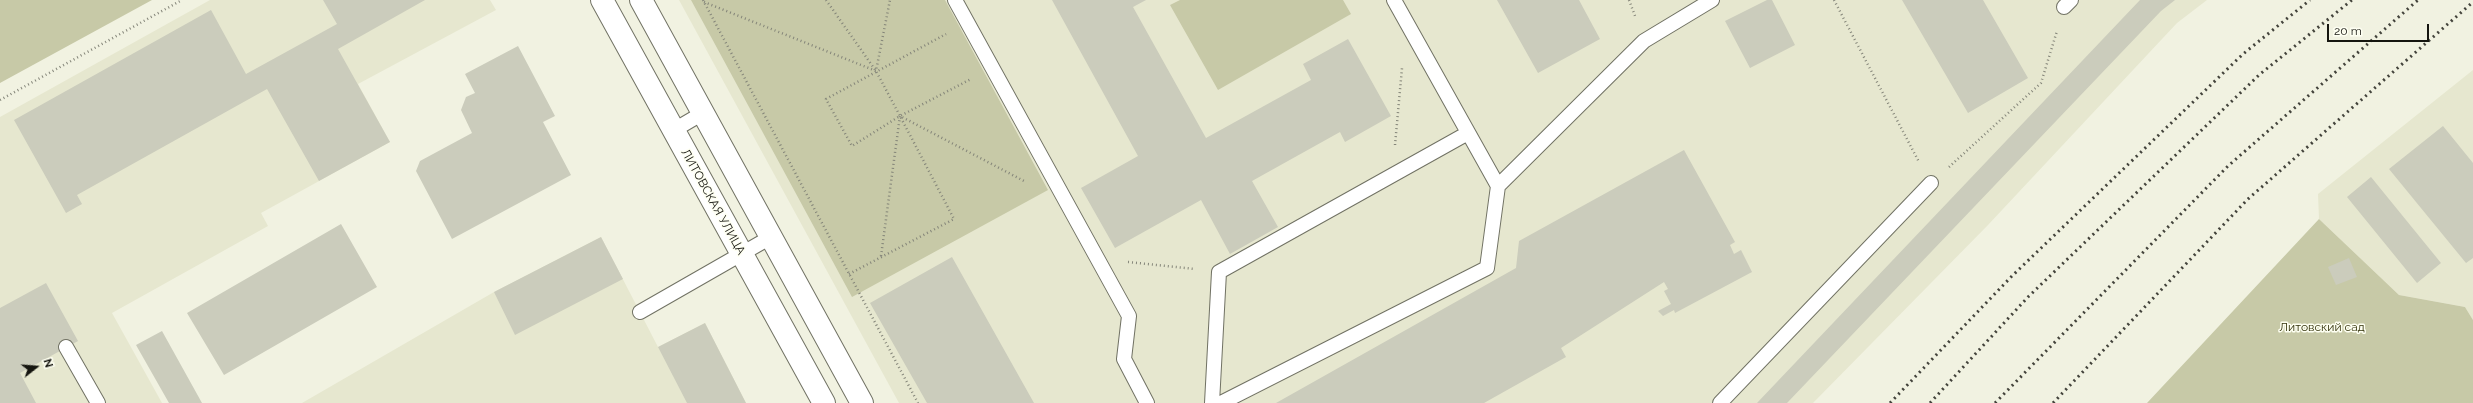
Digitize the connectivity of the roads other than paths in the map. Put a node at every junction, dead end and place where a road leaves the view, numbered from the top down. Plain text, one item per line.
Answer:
1 (602, 0) edge
2 (641, 0) edge
3 (956, 0) edge
4 (1394, 0) edge
5 (1712, 0) edge
6 (703, 113) junction
7 (674, 130) junction
8 (1468, 133) junction
9 (1931, 183) road end
10 (1498, 186) junction
11 (771, 237) junction
12 (742, 254) junction
13 (640, 312) dead end
14 (66, 347) dead end
15 (98, 403) edge
16 (824, 403) edge
17 (862, 403) edge
18 (1147, 403) edge
19 (1212, 403) edge
20 (1221, 403) edge
21 (1720, 403) edge

1 - 7 street, ЛИТОВСКАЯ УЛИЦА
2 - 6 street
3 - 18 lane
4 - 8 lane
5 - 10 lane
6 - 7 lane
6 - 11 street
7 - 12 street, ЛИТОВСКАЯ УЛИЦА
8 - 10 lane
8 - 19 lane
9 - 21 lane
10 - 20 lane
11 - 12 lane
11 - 17 street
12 - 13 lane
12 - 16 street, ЛИТОВСКАЯ УЛИЦА
14 - 15 lane

